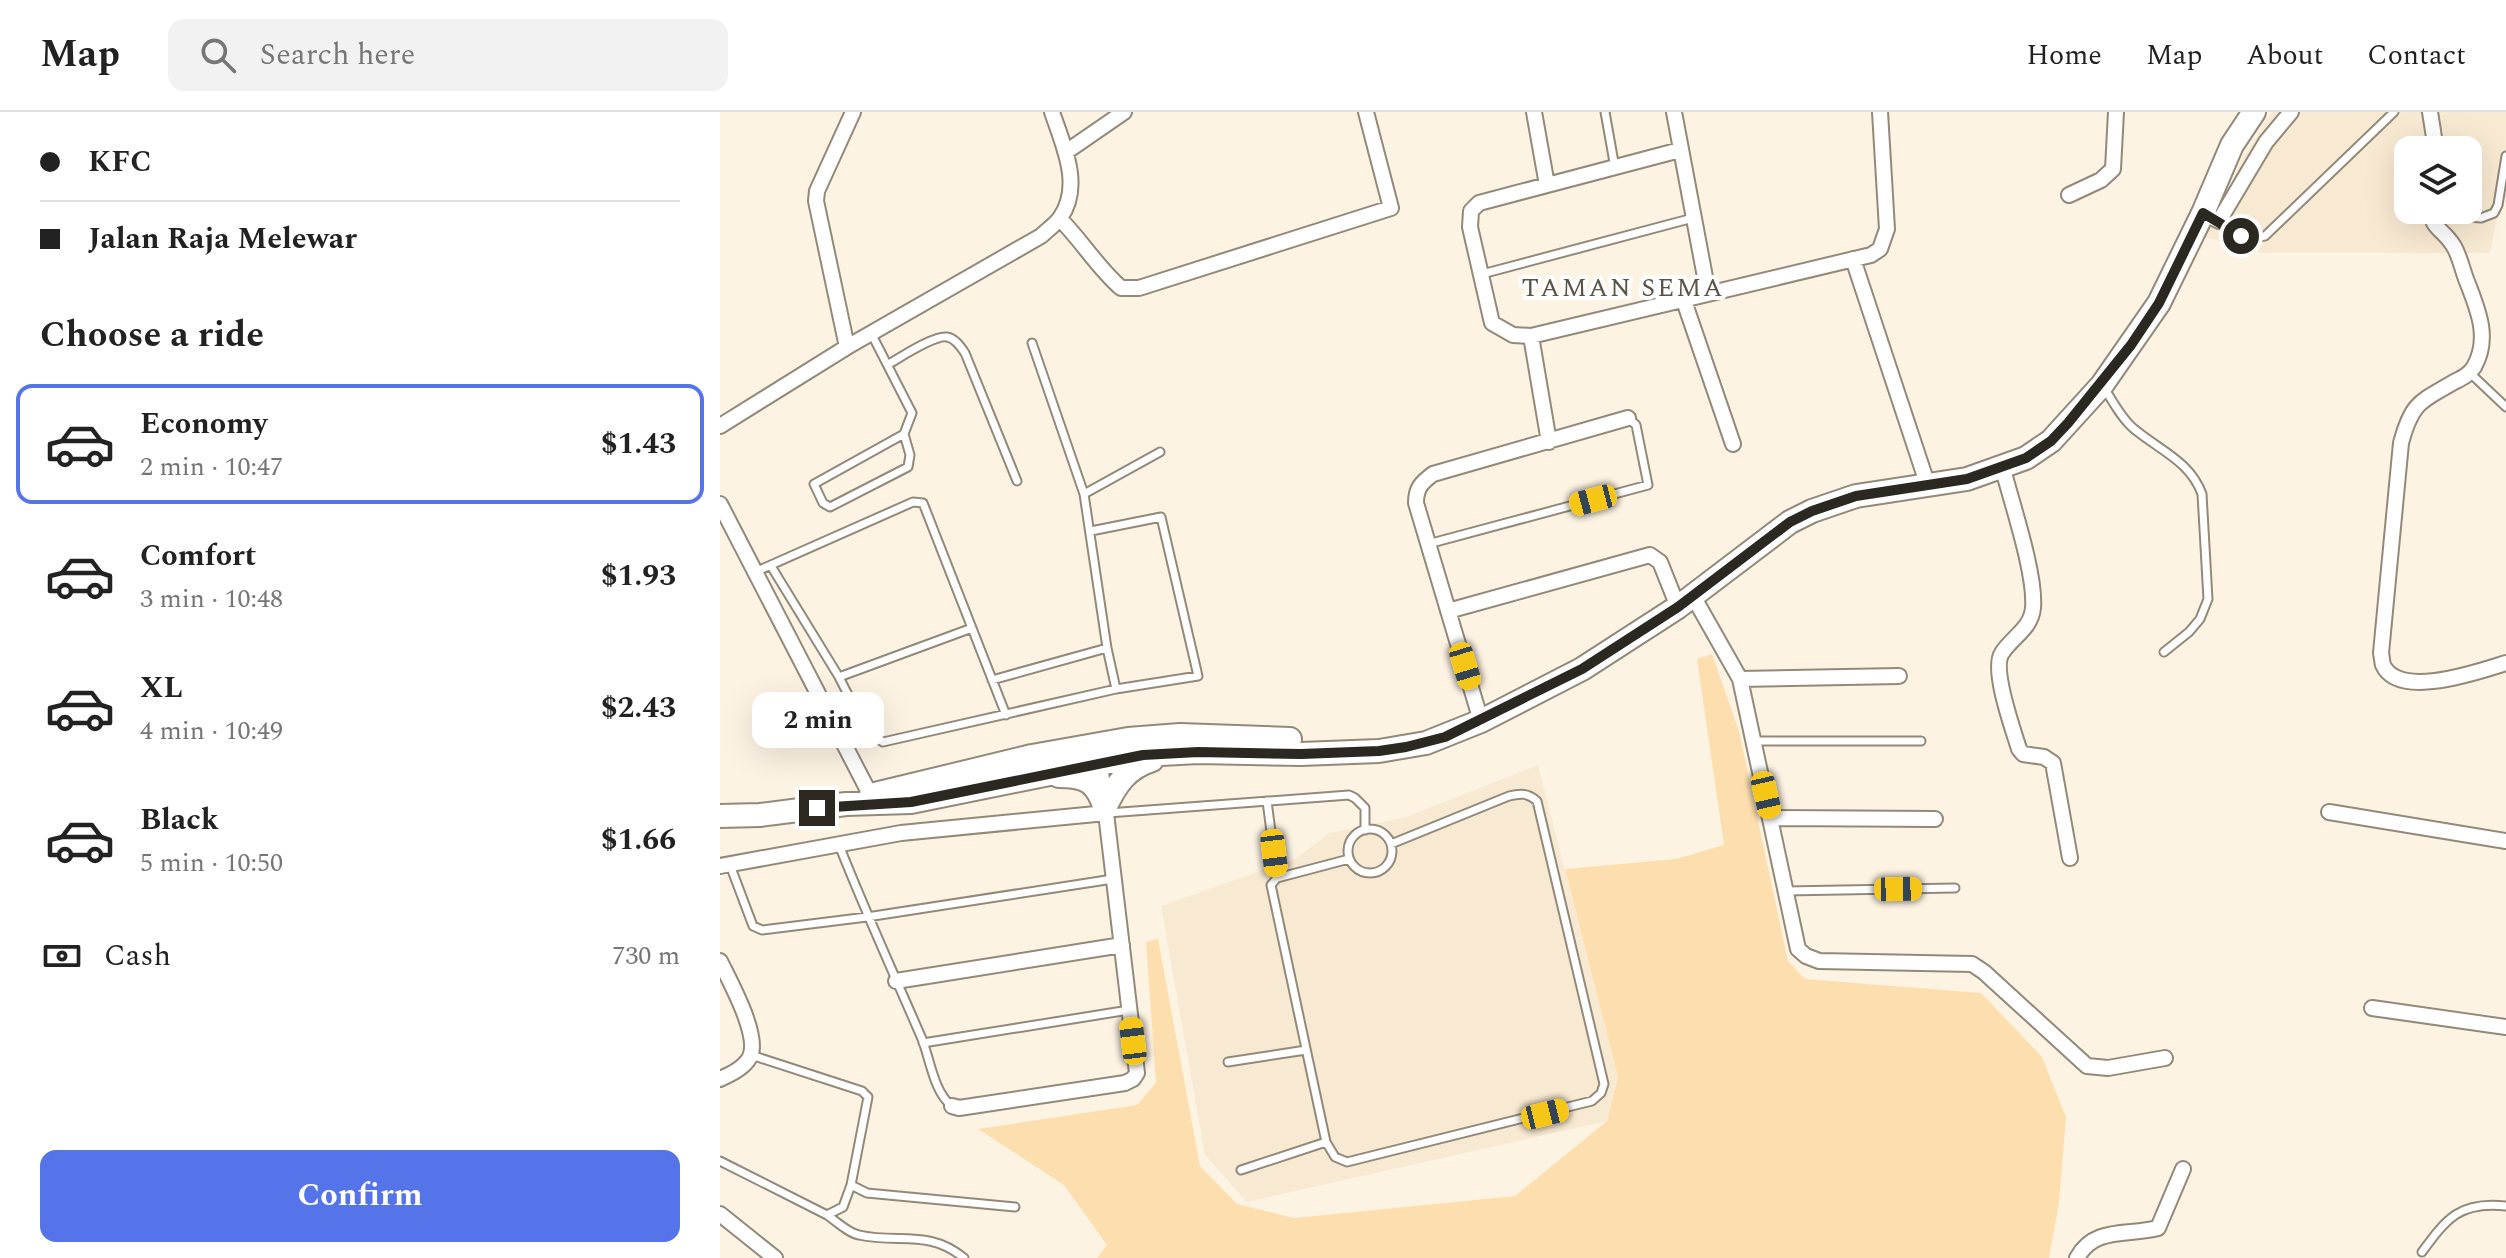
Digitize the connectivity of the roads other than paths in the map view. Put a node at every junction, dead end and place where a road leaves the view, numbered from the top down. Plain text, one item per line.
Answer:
1 (853, 112) edge
2 (1052, 112) edge
3 (1124, 112) edge
4 (1366, 112) edge
5 (1534, 112) edge
6 (1605, 112) edge
7 (1674, 112) edge
8 (1880, 112) edge
9 (2116, 112) edge
10 (2254, 112) edge
11 (2291, 112) edge
12 (2394, 112) edge
13 (2430, 112) edge
14 (2434, 136) edge
15 (1680, 150) junction
16 (1066, 152) junction
17 (2506, 156) edge
18 (1615, 168) junction
19 (1547, 185) junction
20 (2069, 195) dead end
21 (2211, 217) junction
22 (1693, 218) junction
23 (2482, 218) edge
24 (1060, 219) junction
25 (2433, 224) edge
26 (1853, 259) junction
27 (1480, 275) junction
28 (1708, 293) junction
29 (1683, 298) junction
30 (871, 333) junction
31 (1531, 336) junction
32 (1032, 343) dead end
33 (847, 347) junction
34 (889, 364) junction
35 (2470, 373) junction
36 (2102, 385) junction
37 (2506, 407) edge
38 (1628, 418) joint
39 (720, 426) edge
40 (904, 434) junction
41 (1549, 442) junction
42 (1733, 444) dead end
43 (1160, 452) dead end
44 (2003, 469) junction
45 (1017, 481) dead end
46 (1928, 486) junction
47 (1084, 494) junction
48 (720, 504) edge
49 (1091, 531) junction
50 (1428, 544) junction
51 (771, 566) junction
52 (755, 572) junction
53 (1685, 601) junction
54 (1448, 611) junction
55 (972, 628) junction
56 (1107, 648) junction
57 (2164, 652) dead end
58 (2506, 663) edge
59 (1899, 676) dead end
60 (839, 677) junction
61 (1740, 679) junction
62 (992, 680) junction
63 (1116, 689) junction
64 (1006, 715) junction
65 (1481, 721) junction
66 (1754, 741) junction
67 (1921, 741) dead end
68 (1350, 750) junction
69 (1198, 752) junction
70 (1100, 763) junction
71 (1034, 766) junction
72 (873, 800) junction
73 (1267, 801) junction
74 (1106, 811) junction
75 (2329, 812) dead end
76 (720, 816) edge
77 (1771, 818) junction
78 (1935, 819) dead end
79 (1365, 830) junction
80 (2506, 841) edge
81 (839, 844) junction
82 (1391, 844) junction
83 (2070, 858) dead end
84 (1349, 859) junction
85 (725, 866) edge
86 (1277, 878) junction
87 (1114, 879) junction
88 (1955, 888) dead end
89 (1785, 891) junction
90 (867, 917) junction
91 (1122, 945) junction
92 (720, 961) edge
93 (896, 981) junction
94 (2372, 1008) dead end
95 (1129, 1010) junction
96 (2506, 1027) edge
97 (923, 1043) junction
98 (1306, 1050) junction
99 (751, 1055) junction
100 (2165, 1058) dead end
101 (1228, 1062) dead end
102 (720, 1079) edge
103 (952, 1106) joint
104 (1326, 1142) junction
105 (720, 1161) edge
106 (2183, 1169) dead end
107 (1241, 1170) dead end
108 (851, 1185) junction
109 (2506, 1206) edge
110 (1015, 1207) dead end
111 (720, 1214) edge
112 (827, 1215) junction
113 (2422, 1252) dead end
114 (775, 1258) edge
115 (964, 1258) edge
116 (2077, 1258) edge

1 - 33 street
2 - 16 street
3 - 16 street
4 - 24 street
5 - 19 street
6 - 18 lane
7 - 15 street
8 - 26 street
9 - 20 street
10 - 21 highway
11 - 21 street
12 - 21 lane
13 - 14 street
15 - 18 street
15 - 22 street
16 - 24 street
17 - 23 lane
18 - 19 street
19 - 27 street
21 - 36 highway
22 - 27 lane
22 - 28 street
24 - 30 street
25 - 35 street
26 - 28 street
26 - 46 street
27 - 31 street
28 - 29 street
29 - 31 street
29 - 42 street
30 - 33 street
30 - 34 lane
31 - 41 street
32 - 47 lane
33 - 39 street
34 - 40 lane
34 - 45 lane
35 - 37 lane
35 - 58 street
36 - 44 highway
36 - 57 lane
38 - 41 street
38 - 50 lane
40 - 40 lane
41 - 50 street
43 - 47 lane
44 - 46 highway
44 - 83 street
46 - 53 highway
47 - 49 lane
48 - 52 street
49 - 56 lane
49 - 63 lane
50 - 54 street
51 - 52 lane
51 - 55 lane
51 - 60 lane
52 - 72 street
53 - 54 street
53 - 61 street
53 - 65 highway
54 - 65 street
55 - 60 lane
55 - 62 lane
56 - 62 lane
56 - 63 lane
59 - 61 street
60 - 64 lane
61 - 66 street
62 - 64 lane
63 - 64 lane
65 - 68 highway
66 - 67 lane
66 - 77 street
68 - 69 highway
68 - 71 highway
69 - 70 highway
69 - 74 highway
70 - 71 highway
70 - 74 street
71 - 72 highway
71 - 74 highway
72 - 76 highway
73 - 74 lane
73 - 79 lane
73 - 86 lane
74 - 81 street
74 - 87 street
75 - 80 street
77 - 78 street
77 - 89 street
79 - 82 lane
79 - 84 lane
81 - 85 street
81 - 90 lane
82 - 84 lane
82 - 104 lane
84 - 86 lane
85 - 90 lane
86 - 98 lane
87 - 90 lane
87 - 91 street
88 - 89 lane
89 - 100 street
90 - 93 lane
91 - 93 street
91 - 95 street
92 - 99 street
93 - 97 lane
94 - 96 street
95 - 97 lane
95 - 103 street
97 - 103 lane
98 - 101 lane
98 - 104 lane
99 - 102 street
99 - 108 lane
104 - 107 lane
105 - 112 lane
106 - 116 street
108 - 110 lane
108 - 112 lane
109 - 113 lane
111 - 114 street
112 - 115 lane

